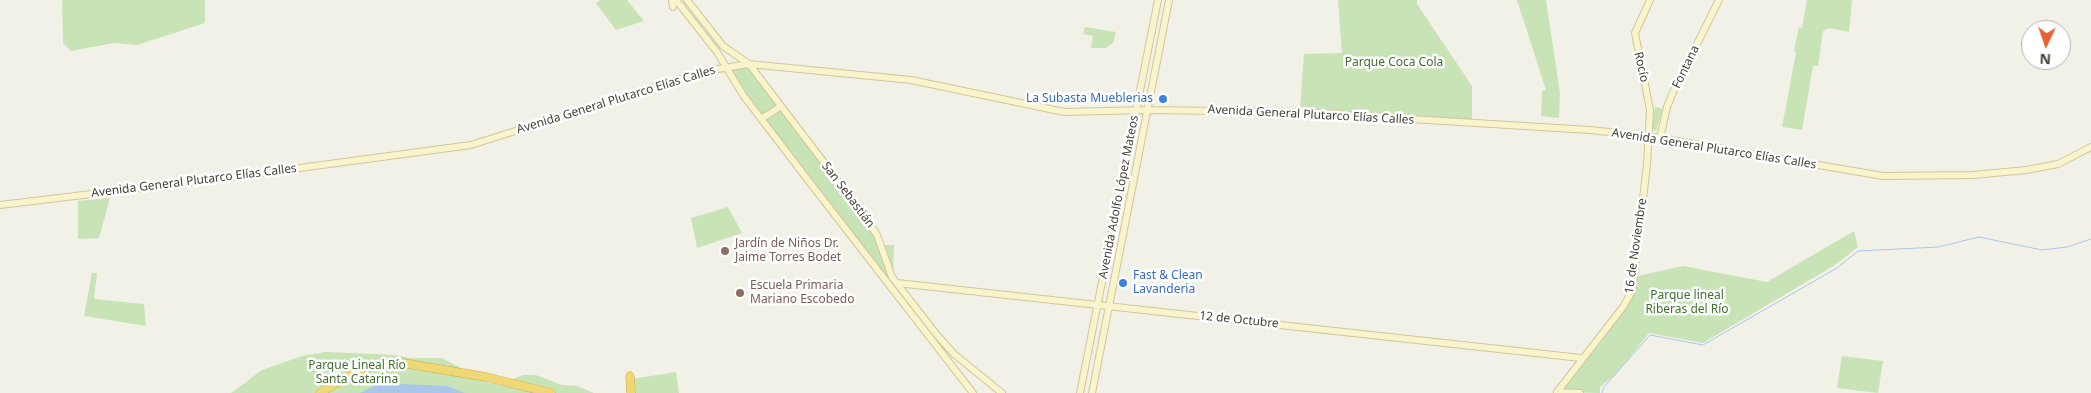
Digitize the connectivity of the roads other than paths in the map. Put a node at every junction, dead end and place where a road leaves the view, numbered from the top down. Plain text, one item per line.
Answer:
1 (686, 0) edge
2 (1158, 0) edge
3 (1169, 0) edge
4 (1650, 0) edge
5 (1719, 0) edge
6 (674, 2) edge
7 (749, 64) junction
8 (724, 66) junction
9 (780, 107) junction
10 (1136, 110) junction
11 (1147, 110) junction
12 (761, 119) junction
13 (1648, 136) junction
14 (1660, 138) junction
15 (2091, 147) edge
16 (0, 205) edge
17 (897, 283) junction
18 (1098, 305) junction
19 (1108, 306) junction
20 (1581, 358) junction
21 (630, 376) dead end
22 (320, 393) edge
23 (551, 393) edge
24 (631, 393) edge
25 (974, 393) edge
26 (1002, 393) edge
27 (1080, 393) edge
28 (1092, 393) edge
29 (1580, 393) edge

1 - 7 street, San Sebastián
2 - 10 street, Avenida Adolfo López Mateos
3 - 11 street, Avenida Adolfo López Mateos
4 - 13 street, Rocío
5 - 14 street, Fontana
6 - 8 street, San Sebastián
7 - 8 street, Avenida General Plutarco Elías Calles
7 - 9 street, San Sebastián
7 - 10 street, Avenida General Plutarco Elías Calles
8 - 12 street, San Sebastián
8 - 16 street, Avenida General Plutarco Elías Calles
9 - 12 street
9 - 17 street, San Sebastián
10 - 11 street, Avenida General Plutarco Elías Calles
10 - 18 street, Avenida Adolfo López Mateos
11 - 13 street, Avenida General Plutarco Elías Calles
11 - 19 street, Avenida Adolfo López Mateos
12 - 25 street, San Sebastián
13 - 14 street, Avenida General Plutarco Elías Calles
13 - 20 street, 16 de Noviembre
14 - 15 street, Avenida General Plutarco Elías Calles
17 - 18 street, 12 de Octubre
17 - 26 street, San Sebastián
18 - 19 street, 12 de Octubre
18 - 27 street, Avenida Adolfo López Mateos
19 - 20 street, 12 de Octubre
19 - 28 street, Avenida Adolfo López Mateos
20 - 29 street, 16 de Noviembre
21 - 24 highway
22 - 23 highway

